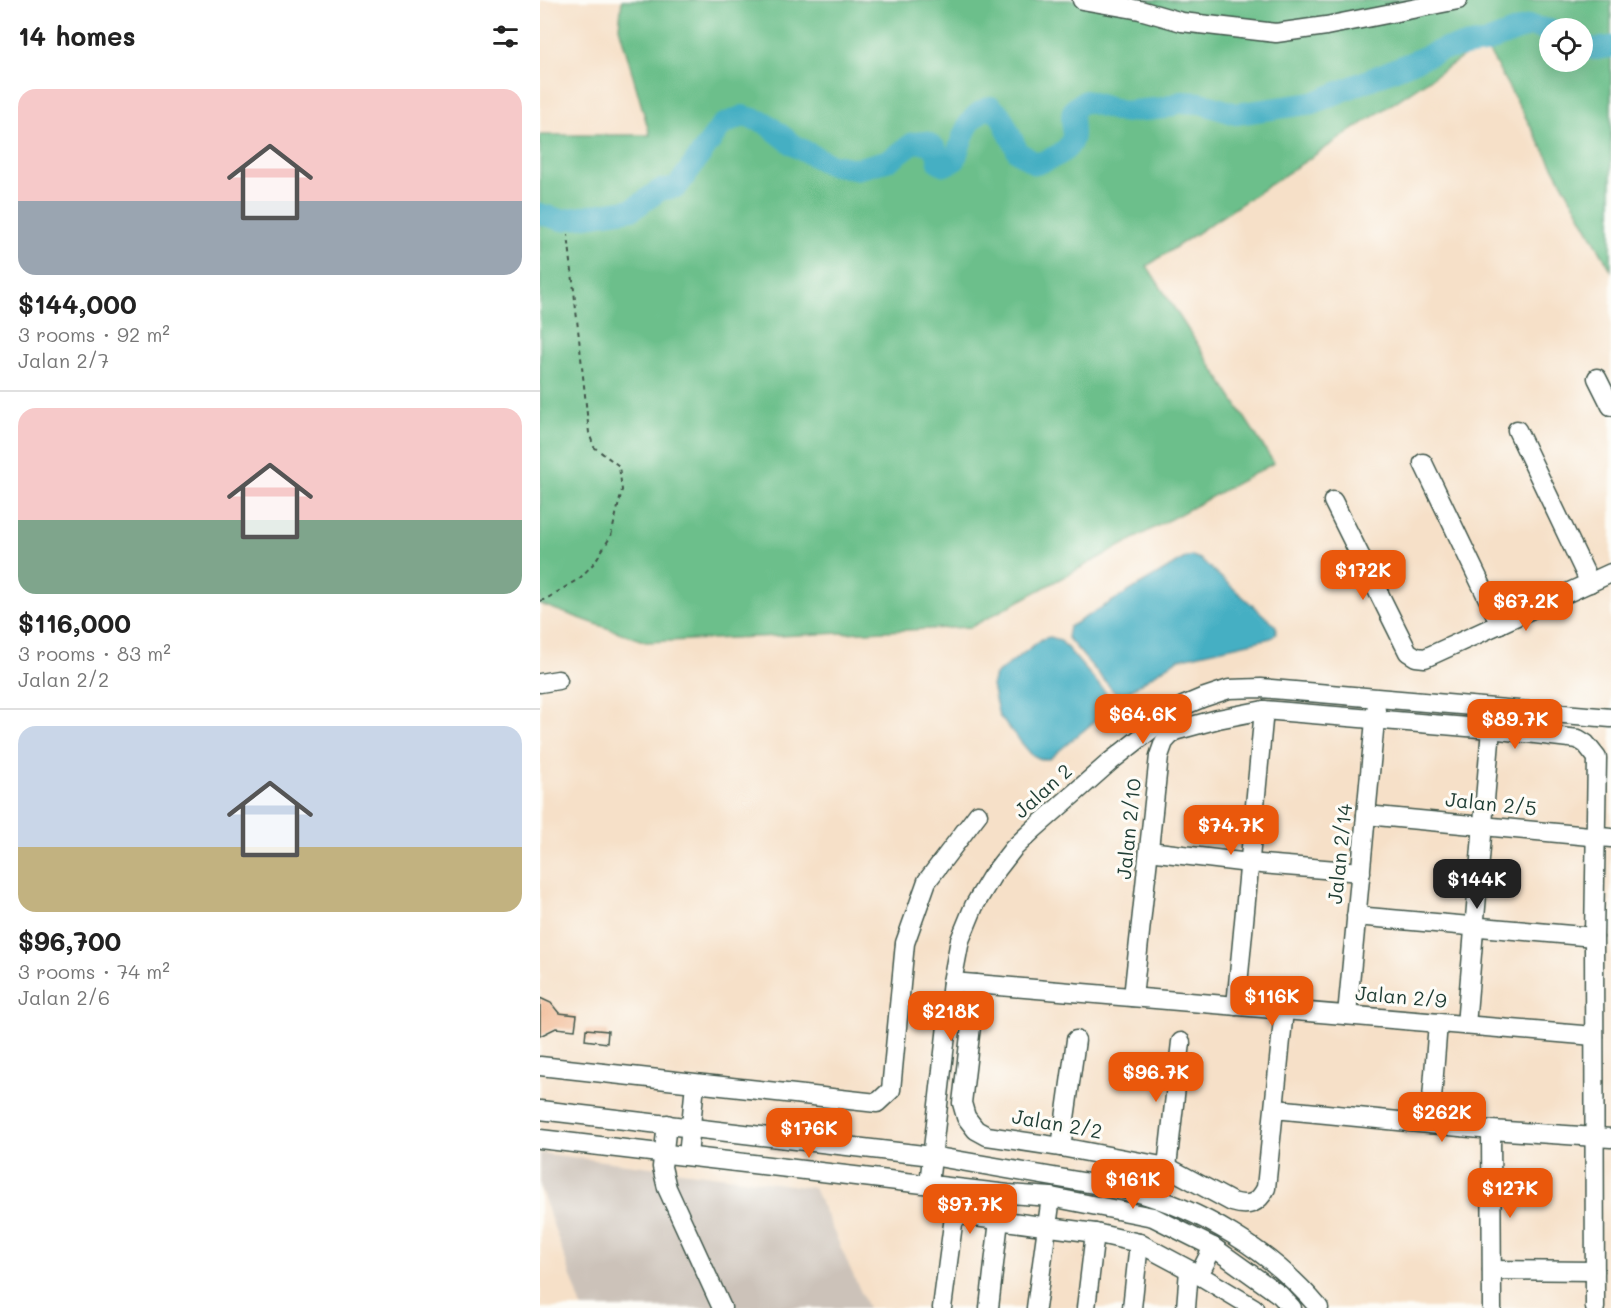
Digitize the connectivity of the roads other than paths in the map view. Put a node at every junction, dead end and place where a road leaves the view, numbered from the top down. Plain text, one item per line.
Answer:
1 (1082, 0) edge
2 (1458, 0) edge
3 (1597, 378) dead end
4 (1611, 406) edge
5 (1517, 430) dead end
6 (1423, 463) dead end
7 (1334, 501) dead end
8 (1611, 573) edge
9 (1590, 583) junction
10 (1500, 624) junction
11 (1378, 698) junction
12 (1264, 710) junction
13 (1611, 718) edge
14 (1376, 720) junction
15 (1491, 729) junction
16 (978, 814) dead end
17 (1366, 815) junction
18 (1483, 826) junction
19 (1603, 838) edge
20 (1149, 851) junction
21 (1249, 862) junction
22 (1361, 872) junction
23 (1356, 916) junction
24 (1475, 928) junction
25 (1594, 938) junction
26 (952, 982) junction
27 (976, 984) junction
28 (1133, 997) junction
29 (1236, 1006) junction
30 (1284, 1010) junction
31 (1347, 1016) junction
32 (1438, 1023) junction
33 (1466, 1025) junction
34 (1594, 1036) junction
35 (1076, 1040) dead end
36 (1181, 1042) dead end
37 (540, 1066) edge
38 (695, 1084) junction
39 (1275, 1109) junction
40 (540, 1110) edge
41 (667, 1124) junction
42 (1430, 1124) junction
43 (691, 1127) junction
44 (1491, 1130) junction
45 (542, 1137) edge
46 (1603, 1138) edge
47 (1061, 1147) junction
48 (664, 1154) junction
49 (688, 1156) junction
50 (932, 1156) junction
51 (1167, 1167) junction
52 (929, 1184) junction
53 (1051, 1197) junction
54 (999, 1220) junction
55 (1046, 1226) junction
56 (1095, 1233) junction
57 (1139, 1243) junction
58 (1213, 1247) junction
59 (1492, 1270) junction
60 (1595, 1271) junction
61 (1194, 1273) junction
62 (722, 1308) edge
63 (942, 1308) edge
64 (989, 1308) edge
65 (1036, 1308) edge
66 (1086, 1308) edge
67 (1132, 1308) edge
68 (1186, 1308) edge
69 (1254, 1308) edge
70 (1292, 1308) edge
71 (1319, 1308) edge
72 (1492, 1308) edge
73 (1595, 1308) edge

1 - 2 street
3 - 4 street
5 - 9 street
6 - 10 street
7 - 10 street
8 - 9 street
9 - 10 street
11 - 13 street, Jalan 2
11 - 14 street, Jalan 2/14
11 - 26 street, Jalan 2
12 - 14 street, Jalan 2/10
12 - 20 street, Jalan 2/10
12 - 21 street
14 - 15 street, Jalan 2/10
14 - 17 street, Jalan 2/14
15 - 18 street
15 - 19 street, Jalan 2/10
16 - 38 street
17 - 18 street, Jalan 2/5
17 - 22 street, Jalan 2/14
18 - 19 street, Jalan 2/5
18 - 24 street
19 - 25 street, Jalan 2/10
20 - 21 street
20 - 28 street, Jalan 2/10
21 - 22 street
21 - 29 street
22 - 23 street, Jalan 2/14
23 - 24 street
23 - 31 street, Jalan 2/14
24 - 25 street
24 - 33 street
25 - 34 street, Jalan 2/10
26 - 27 street, Jalan 2/9
26 - 50 street, Jalan 2
27 - 28 street, Jalan 2/9
27 - 47 street, Jalan 2/2
28 - 29 street, Jalan 2/9
29 - 30 street, Jalan 2/9
30 - 31 street, Jalan 2/9
30 - 39 street, Jalan 2/2
31 - 32 street, Jalan 2/9
32 - 33 street, Jalan 2/9
32 - 42 street
33 - 34 street, Jalan 2/9
34 - 46 street, Jalan 2/10
35 - 47 street
36 - 51 street
37 - 38 street
38 - 43 street
39 - 42 street
39 - 51 street, Jalan 2/2
40 - 41 street
41 - 43 street
41 - 48 street
42 - 44 street
43 - 49 street
43 - 50 street
44 - 46 street
44 - 59 street
45 - 48 street
46 - 60 street, Jalan 2/10
47 - 51 street, Jalan 2/2
48 - 49 street
48 - 62 street
49 - 52 street
50 - 52 street, Jalan 2
50 - 71 street
52 - 53 street
53 - 55 street
53 - 58 street
54 - 55 street
54 - 63 street
54 - 64 street
55 - 56 street
55 - 65 street
56 - 57 street
56 - 66 street
57 - 61 street
57 - 67 street
58 - 61 street
58 - 70 street
59 - 60 street
59 - 72 street
60 - 73 street, Jalan 2/10
61 - 68 street
61 - 69 street

